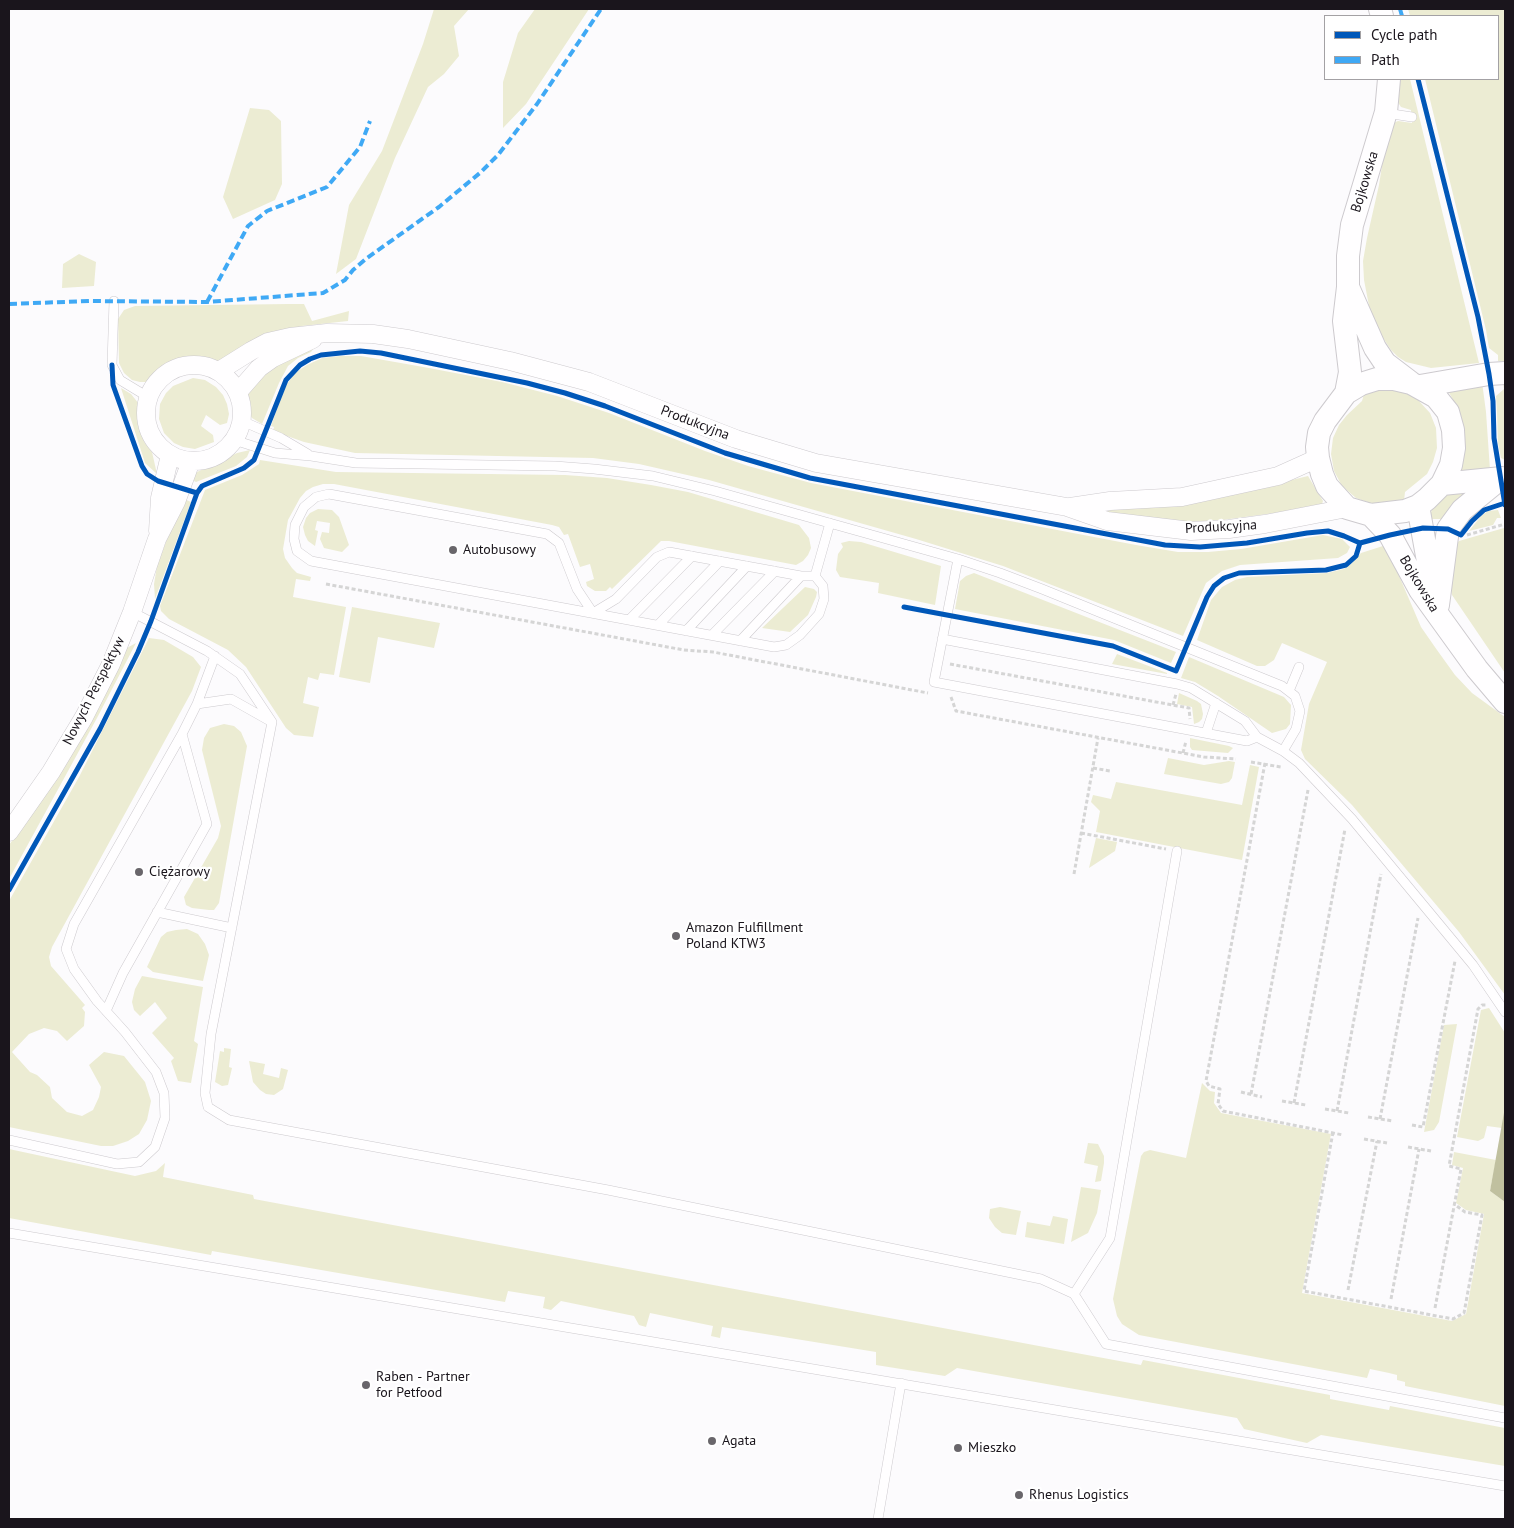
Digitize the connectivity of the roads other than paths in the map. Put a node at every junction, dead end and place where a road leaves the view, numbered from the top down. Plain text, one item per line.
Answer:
1 (1389, 80) edge
2 (1386, 112) junction
3 (1412, 117) dead end
4 (1348, 287) junction
5 (114, 301) dead end
6 (327, 333) junction
7 (219, 371) junction
8 (1505, 373) edge
9 (1415, 384) junction
10 (238, 392) junction
11 (1346, 393) junction
12 (148, 397) junction
13 (242, 421) junction
14 (234, 440) junction
15 (170, 456) junction
16 (311, 456) junction
17 (1318, 458) junction
18 (191, 462) junction
19 (1503, 478) edge
20 (1442, 484) junction
21 (1418, 506) junction
22 (1067, 508) junction
23 (1347, 508) junction
24 (1372, 515) junction
25 (830, 523) junction
26 (158, 539) junction
27 (692, 556) junction
28 (958, 559) junction
29 (720, 561) junction
30 (747, 566) junction
31 (775, 571) junction
32 (801, 576) junction
33 (815, 576) junction
34 (1438, 605) junction
35 (132, 612) junction
36 (593, 613) junction
37 (629, 620) junction
38 (658, 626) junction
39 (1448, 630) junction
40 (686, 631) junction
41 (712, 635) junction
42 (942, 639) junction
43 (740, 641) junction
44 (215, 656) junction
45 (1299, 668) dead end
46 (1289, 691) junction
47 (1505, 702) edge
48 (1216, 703) junction
49 (197, 704) junction
50 (272, 722) junction
51 (1206, 733) junction
52 (182, 734) junction
53 (1257, 737) junction
54 (1283, 751) junction
55 (9, 832) edge
56 (1177, 852) road end
57 (157, 912) junction
58 (232, 928) junction
59 (106, 1011) junction
60 (1505, 1012) edge
61 (9, 1140) edge
62 (9, 1233) edge
63 (1074, 1294) junction
64 (901, 1384) junction
65 (1505, 1418) edge
66 (1505, 1486) edge
67 (878, 1519) edge

1 - 2 street, Bojkowska
2 - 3 lane
2 - 4 street, Bojkowska
4 - 9 street, Bojkowska
4 - 11 street, Bojkowska
5 - 12 lane
6 - 7 street, Produkcyjna
6 - 10 street, Produkcyjna
6 - 22 street, Produkcyjna
7 - 10 street
7 - 12 street
8 - 9 street
9 - 11 street
9 - 20 street
10 - 13 street
11 - 17 street
12 - 15 street
13 - 14 street
13 - 16 lane
14 - 16 lane
14 - 18 street
15 - 18 street
15 - 26 street, Nowych Perspektyw
16 - 25 lane
17 - 22 street, Produkcyjna
17 - 23 street
18 - 26 street, Nowych Perspektyw
19 - 20 street
19 - 34 street
20 - 21 street
21 - 24 street
21 - 34 street, Bojkowska
22 - 23 street, Produkcyjna
23 - 24 street
24 - 39 street, Bojkowska
25 - 28 lane
25 - 33 lane
26 - 35 street, Nowych Perspektyw
27 - 29 lane
27 - 36 lane
27 - 37 lane
28 - 42 lane
28 - 46 lane
29 - 30 lane
29 - 38 lane
30 - 31 lane
30 - 40 lane
31 - 32 lane
31 - 41 lane
32 - 33 lane
32 - 43 lane
33 - 43 lane
34 - 39 street, Bojkowska
35 - 44 lane
35 - 55 street, Nowych Perspektyw
36 - 36 lane
36 - 37 lane
37 - 38 lane
38 - 40 lane
39 - 47 street, Bojkowska
40 - 41 lane
41 - 43 lane
42 - 48 lane
42 - 51 lane
44 - 49 lane
44 - 50 lane
45 - 46 lane
46 - 54 lane
48 - 51 lane
48 - 53 lane
49 - 50 lane
49 - 52 lane
50 - 58 lane
51 - 53 lane
52 - 57 lane
52 - 59 lane
53 - 54 lane
54 - 60 lane
56 - 63 lane
57 - 58 lane
57 - 59 lane
58 - 63 lane
59 - 61 lane
62 - 64 lane
63 - 65 lane
64 - 66 lane
64 - 67 lane

